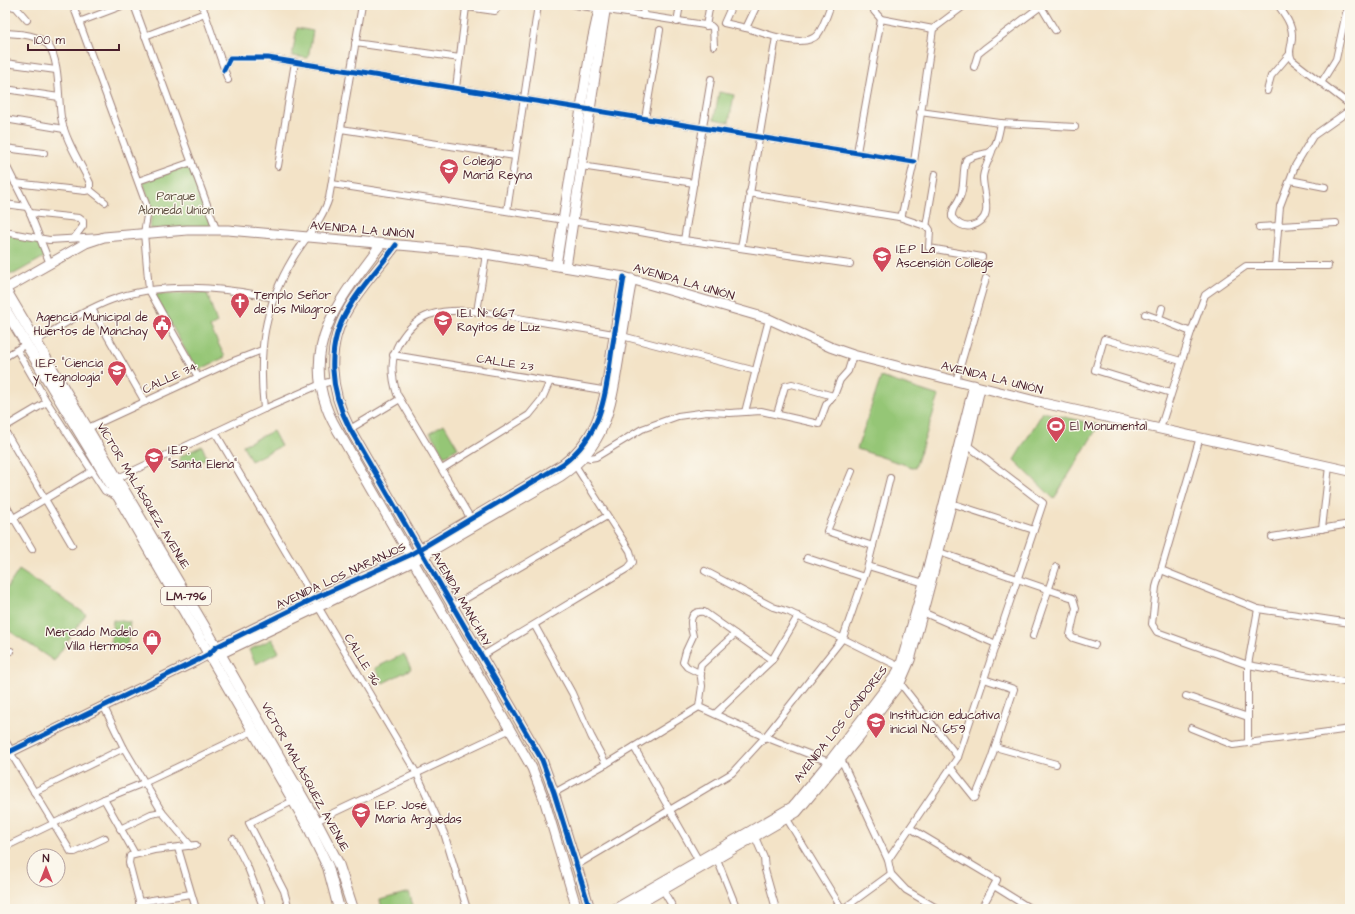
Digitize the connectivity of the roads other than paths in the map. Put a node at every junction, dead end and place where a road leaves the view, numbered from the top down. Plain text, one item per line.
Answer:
1 (5, 5) edge
2 (73, 5) edge
3 (124, 5) edge
4 (134, 5) edge
5 (202, 5) edge
6 (362, 5) edge
7 (453, 5) edge
8 (499, 5) edge
9 (538, 5) edge
10 (575, 5) edge
11 (644, 5) edge
12 (680, 5) edge
13 (732, 5) edge
14 (757, 5) edge
15 (831, 5) edge
16 (875, 5) edge
17 (965, 5) edge
18 (1278, 5) edge
19 (1350, 5) edge
20 (15, 6) edge
21 (1041, 6) edge
22 (603, 7) edge
23 (466, 8) junction
24 (709, 9) dead end
25 (205, 13) junction
26 (643, 16) junction
27 (881, 19) junction
28 (27, 20) dead end
29 (79, 22) junction
30 (677, 22) junction
31 (706, 26) junction
32 (746, 28) junction
33 (933, 29) junction
34 (660, 30) dead end
35 (1055, 30) dead end
36 (5, 33) edge
37 (144, 36) junction
38 (776, 37) junction
39 (355, 44) junction
40 (714, 46) dead end
41 (1289, 55) junction
42 (460, 58) junction
43 (295, 62) junction
44 (5, 63) edge
45 (974, 67) dead end
46 (56, 70) junction
47 (224, 70) junction
48 (351, 72) junction
49 (711, 79) dead end
50 (228, 80) dead end
51 (1321, 83) junction
52 (456, 88) junction
53 (5, 89) edge
54 (1267, 91) dead end
55 (59, 97) junction
56 (524, 99) junction
57 (1350, 105) edge
58 (585, 109) junction
59 (1350, 110) edge
60 (920, 112) junction
61 (5, 119) edge
62 (645, 119) junction
63 (1001, 124) junction
64 (1075, 127) dead end
65 (703, 128) junction
66 (64, 129) junction
67 (341, 129) junction
68 (758, 137) junction
69 (5, 148) edge
70 (993, 148) junction
71 (857, 152) junction
72 (44, 153) dead end
73 (515, 156) junction
74 (5, 162) edge
75 (192, 162) junction
76 (914, 162) junction
77 (278, 166) dead end
78 (581, 166) junction
79 (935, 174) dead end
80 (8, 176) edge
81 (1290, 180) junction
82 (138, 181) junction
83 (15, 183) junction
84 (694, 183) junction
85 (332, 184) junction
86 (1325, 187) dead end
87 (90, 190) junction
88 (749, 193) junction
89 (105, 202) dead end
90 (5, 204) edge
91 (27, 207) junction
92 (507, 211) junction
93 (30, 213) junction
94 (899, 217) junction
95 (563, 220) junction
96 (572, 222) junction
97 (1336, 223) dead end
98 (1279, 226) junction
99 (926, 227) junction
100 (1258, 227) dead end
101 (216, 229) junction
102 (5, 232) edge
103 (144, 233) junction
104 (104, 237) junction
105 (307, 237) junction
106 (40, 238) junction
107 (74, 238) junction
108 (684, 240) junction
109 (381, 244) junction
110 (396, 245) junction
111 (741, 248) junction
112 (486, 254) junction
113 (982, 257) dead end
114 (50, 264) junction
115 (850, 264) dead end
116 (561, 266) junction
117 (1275, 266) junction
118 (1328, 266) dead end
119 (628, 278) junction
120 (986, 278) dead end
121 (5, 289) edge
122 (149, 290) junction
123 (274, 298) junction
124 (1162, 308) dead end
125 (5, 309) edge
126 (92, 309) junction
127 (477, 312) junction
128 (1145, 314) dead end
129 (768, 319) junction
130 (1159, 319) junction
131 (1191, 332) junction
132 (618, 335) junction
133 (26, 345) junction
134 (262, 350) junction
135 (393, 355) junction
136 (852, 355) junction
137 (5, 357) edge
138 (1181, 362) junction
139 (756, 371) junction
140 (198, 377) junction
141 (333, 381) junction
142 (550, 381) junction
143 (956, 381) junction
144 (321, 384) junction
145 (977, 386) junction
146 (610, 391) junction
147 (1171, 393) junction
148 (833, 396) junction
149 (400, 399) junction
150 (47, 402) junction
151 (145, 402) junction
152 (264, 409) junction
153 (745, 412) junction
154 (777, 414) junction
155 (5, 427) edge
156 (88, 428) junction
157 (350, 429) junction
158 (1160, 429) junction
159 (5, 431) edge
160 (215, 432) junction
161 (1200, 437) junction
162 (967, 445) junction
163 (585, 456) junction
164 (575, 465) junction
165 (1329, 466) junction
166 (442, 469) junction
167 (1350, 470) edge
168 (92, 471) junction
169 (852, 471) dead end
170 (118, 478) junction
171 (890, 478) dead end
172 (45, 498) junction
173 (119, 498) junction
174 (951, 503) junction
175 (5, 504) edge
176 (607, 516) junction
177 (13, 518) junction
178 (471, 519) junction
179 (5, 522) edge
180 (1350, 524) edge
181 (1322, 529) junction
182 (1034, 530) junction
183 (1272, 538) dead end
184 (72, 545) dead end
185 (873, 546) junction
186 (32, 548) dead end
187 (422, 552) junction
188 (939, 552) junction
189 (412, 558) junction
190 (807, 558) dead end
191 (868, 566) junction
192 (1056, 566) dead end
193 (1162, 570) junction
194 (705, 571) dead end
195 (864, 578) junction
196 (1018, 579) junction
197 (924, 582) junction
198 (1048, 589) junction
199 (316, 603) junction
200 (453, 606) junction
201 (1258, 610) junction
202 (919, 611) junction
203 (798, 616) junction
204 (1350, 622) edge
205 (534, 626) junction
206 (735, 634) junction
207 (1033, 636) dead end
208 (843, 638) junction
209 (996, 644) junction
210 (1095, 645) dead end
211 (215, 651) junction
212 (482, 656) junction
213 (772, 660) junction
214 (1248, 665) junction
215 (900, 667) junction
216 (701, 674) junction
217 (984, 679) junction
218 (900, 682) junction
219 (1350, 683) edge
220 (1186, 696) dead end
221 (104, 707) junction
222 (699, 707) junction
223 (715, 714) junction
224 (1248, 717) junction
225 (1191, 728) dead end
226 (511, 729) junction
227 (1350, 729) edge
228 (253, 731) junction
229 (765, 737) junction
230 (5, 743) edge
231 (1248, 743) junction
232 (634, 747) junction
233 (995, 747) junction
234 (124, 748) junction
235 (8, 753) edge
236 (958, 758) junction
237 (840, 760) junction
238 (829, 762) junction
239 (606, 764) junction
240 (1056, 764) dead end
241 (951, 768) junction
242 (417, 774) junction
243 (146, 782) junction
244 (34, 792) junction
245 (554, 793) junction
246 (104, 799) junction
247 (293, 801) junction
248 (670, 810) junction
249 (162, 812) junction
250 (787, 819) junction
251 (316, 821) junction
252 (53, 825) junction
253 (910, 828) junction
254 (120, 829) junction
255 (755, 837) junction
256 (105, 838) dead end
257 (233, 839) dead end
258 (5, 847) edge
259 (178, 848) junction
260 (135, 854) junction
261 (717, 859) junction
262 (888, 860) junction
263 (701, 864) junction
264 (577, 865) junction
265 (891, 874) junction
266 (994, 886) junction
267 (663, 890) junction
268 (191, 894) junction
269 (139, 902) junction
270 (850, 905) junction
271 (141, 909) edge
272 (196, 909) edge
273 (264, 909) edge
274 (289, 909) edge
275 (338, 909) edge
276 (353, 909) edge
277 (467, 909) edge
278 (577, 909) edge
279 (590, 909) edge
280 (615, 909) edge
281 (630, 909) edge
282 (674, 909) edge
283 (737, 909) edge
284 (776, 909) edge
285 (843, 909) edge
286 (856, 909) edge
287 (938, 909) edge
288 (980, 909) edge
289 (1032, 909) edge

1 - 20 street
2 - 29 street
3 - 29 street
4 - 37 street
5 - 25 street
6 - 39 street
7 - 23 street
8 - 23 street
9 - 56 street
10 - 22 street
11 - 26 street
12 - 30 street
13 - 32 street
14 - 32 street
15 - 38 street
16 - 27 street
17 - 33 street
18 - 41 street
19 - 51 street
20 - 28 street
21 - 35 street
21 - 45 street
22 - 26 street
22 - 58 street
23 - 42 street
24 - 31 street
25 - 37 street
25 - 47 street
26 - 30 street
27 - 33 street
27 - 71 street
29 - 82 street
30 - 31 street
31 - 40 street
32 - 38 street
33 - 60 street
34 - 62 street
36 - 46 street
37 - 75 street
38 - 68 street
39 - 42 street
39 - 48 street
41 - 51 street
41 - 54 street
42 - 52 street
43 - 47 street
43 - 48 street
43 - 77 street
44 - 46 street
46 - 55 street
47 - 50 street
48 - 52 street
48 - 67 street
49 - 65 street
51 - 57 street
52 - 56 street
53 - 55 street
55 - 66 street
56 - 58 street
56 - 73 street
58 - 62 street
58 - 78 street
58 - 95 street
59 - 81 street
60 - 63 street
60 - 76 street
61 - 66 street
62 - 65 street
63 - 64 street
63 - 70 street
65 - 68 street
65 - 84 street
66 - 87 street
67 - 73 street
67 - 85 street
68 - 71 street
68 - 88 street
69 - 72 street
70 - 70 street
71 - 76 street
73 - 92 street
74 - 80 street
75 - 82 street
75 - 101 street
76 - 94 street
78 - 84 street
78 - 96 street
79 - 99 street
80 - 83 street
81 - 86 street
81 - 98 street
82 - 103 street
83 - 87 street
83 - 91 street
84 - 108 street
85 - 92 street
85 - 105 street
87 - 89 street
88 - 94 street
88 - 111 street
90 - 91 street
91 - 93 street
92 - 95 street
93 - 106 street
93 - 107 street
94 - 99 street
95 - 96 street
95 - 116 street
96 - 108 street
96 - 116 street
97 - 98 street
98 - 100 street
98 - 117 street
99 - 113 street
101 - 103 street, AVENIDA LA UNIÓN
101 - 105 street, AVENIDA LA UNIÓN
102 - 106 street
103 - 104 street, AVENIDA LA UNIÓN
103 - 122 street
104 - 107 street
104 - 114 street, AVENIDA LA UNIÓN
105 - 109 street, AVENIDA LA UNIÓN
105 - 123 street
106 - 107 street
106 - 114 street
108 - 111 street
109 - 110 street, AVENIDA LA UNIÓN
109 - 144 street, AVENIDA MANCHAY
110 - 112 street, AVENIDA LA UNIÓN
110 - 141 street, AVENIDA MANCHAY
111 - 115 street
112 - 116 street, AVENIDA LA UNIÓN
112 - 127 street
114 - 121 street, AVENIDA LA UNIÓN
116 - 119 street, AVENIDA LA UNIÓN
117 - 118 street
117 - 131 street
119 - 129 street, AVENIDA LA UNIÓN
119 - 132 street, AVENIDA LOS NARANJOS
120 - 143 street
121 - 133 main road, VÍCTOR MALÁSQUEZ AVENUE / LM-796
122 - 123 street
122 - 126 street
122 - 140 street
123 - 134 street
124 - 130 street
125 - 133 main road, VÍCTOR MALÁSQUEZ AVENUE / LM-796
126 - 133 street
126 - 151 street
127 - 132 street
127 - 135 street
128 - 130 street
129 - 136 street, AVENIDA LA UNIÓN
129 - 139 street
130 - 131 street
131 - 138 street
132 - 139 street
132 - 146 street, AVENIDA LOS NARANJOS
133 - 137 street
133 - 150 street
133 - 156 main road, VÍCTOR MALÁSQUEZ AVENUE / LM-796
133 - 173 main road, VÍCTOR MALÁSQUEZ AVENUE / LM-796
134 - 140 street, CALLE 34
134 - 152 street
135 - 142 street, CALLE 23
135 - 149 street
136 - 143 street, AVENIDA LA UNIÓN
136 - 148 street
138 - 147 street
138 - 147 street
139 - 153 street
140 - 151 street, CALLE 34
141 - 144 street
141 - 157 street, AVENIDA MANCHAY
142 - 146 street, CALLE 23
142 - 166 street
143 - 145 street, AVENIDA LA UNIÓN
144 - 152 street
144 - 189 street, AVENIDA MANCHAY
145 - 158 street, AVENIDA LA UNIÓN
145 - 162 street, AVENIDA LOS CÓNDORES
145 - 197 street, AVENIDA LOS CÓNDORES
146 - 163 street, AVENIDA LOS NARANJOS
146 - 178 street, AVENIDA LOS NARANJOS
147 - 158 street
148 - 154 street
148 - 154 street
149 - 157 street
149 - 166 street
150 - 155 street
150 - 168 street
151 - 156 street, CALLE 34
152 - 160 street
153 - 154 street
153 - 163 street
156 - 170 main road, VÍCTOR MALÁSQUEZ AVENUE / LM-796
157 - 187 street, AVENIDA MANCHAY
158 - 161 street, AVENIDA LA UNIÓN
159 - 172 street
160 - 170 street
160 - 199 street, CALLE 36
161 - 165 street, AVENIDA LA UNIÓN
161 - 193 street
162 - 174 street, AVENIDA LOS CÓNDORES
162 - 182 street
163 - 164 street, AVENIDA LOS NARANJOS
164 - 176 street
164 - 187 street, AVENIDA LOS NARANJOS
165 - 167 street, AVENIDA LA UNIÓN
165 - 181 street
166 - 178 street
168 - 172 street
168 - 173 street
169 - 185 street
170 - 211 main road, VÍCTOR MALÁSQUEZ AVENUE / LM-796
171 - 185 street
172 - 177 street
172 - 184 street
173 - 211 main road, VÍCTOR MALÁSQUEZ AVENUE / LM-796
174 - 182 street
174 - 188 street, AVENIDA LOS CÓNDORES
175 - 177 street
176 - 200 street
176 - 205 street
177 - 179 street
177 - 186 street
178 - 187 street, AVENIDA LOS NARANJOS
180 - 181 street
181 - 183 street
182 - 196 street
185 - 191 street
187 - 189 street, AVENIDA LOS NARANJOS
187 - 200 street, AVENIDA MANCHAY
188 - 196 street
188 - 202 street, AVENIDA LOS CÓNDORES
189 - 199 street, AVENIDA LOS NARANJOS
189 - 226 street, AVENIDA MANCHAY
190 - 195 street
191 - 195 street
191 - 197 street
192 - 198 street
193 - 201 street
193 - 214 street
194 - 203 street
195 - 208 street
196 - 198 street
196 - 209 street
197 - 202 street, AVENIDA LOS CÓNDORES
198 - 207 street
198 - 210 street
199 - 211 street, AVENIDA LOS NARANJOS
199 - 242 street, CALLE 36
200 - 212 street, AVENIDA MANCHAY
201 - 204 street
201 - 214 street
202 - 209 street
202 - 215 street, AVENIDA LOS CÓNDORES
202 - 218 street, AVENIDA LOS CÓNDORES
203 - 208 street
203 - 213 street
205 - 212 street
205 - 239 street
206 - 213 street
206 - 216 street
206 - 216 street
208 - 215 street
208 - 229 street
209 - 217 street
211 - 221 street, AVENIDA LOS NARANJOS
211 - 228 main road, VÍCTOR MALÁSQUEZ AVENUE / LM-796
211 - 251 main road, VÍCTOR MALÁSQUEZ AVENUE / LM-796
212 - 245 street, AVENIDA MANCHAY
213 - 223 street
214 - 219 street
214 - 224 street
215 - 238 street, AVENIDA LOS CÓNDORES
216 - 222 street
217 - 233 street
217 - 236 street
218 - 236 street
218 - 237 street, AVENIDA LOS CÓNDORES
220 - 224 street
221 - 234 street
221 - 235 street, AVENIDA LOS NARANJOS
222 - 223 street
222 - 232 street
223 - 229 street
224 - 231 street
225 - 231 street
226 - 242 street
226 - 278 street, AVENIDA MANCHAY
227 - 231 street
228 - 243 street
228 - 247 main road, VÍCTOR MALÁSQUEZ AVENUE / LM-796
229 - 238 street
229 - 248 street
230 - 235 street
232 - 239 street
232 - 248 street
233 - 240 street
233 - 241 street
234 - 243 street
234 - 244 street
235 - 244 street
236 - 241 street
237 - 250 street, AVENIDA LOS CÓNDORES
237 - 262 street
238 - 263 street, AVENIDA LOS CÓNDORES
239 - 245 street
241 - 253 street
242 - 251 street
242 - 277 street, CALLE 36
243 - 246 street
243 - 249 street
244 - 252 street
245 - 264 street, AVENIDA MANCHAY
246 - 252 street
246 - 254 street
247 - 274 street
247 - 275 main road, VÍCTOR MALÁSQUEZ AVENUE / LM-796
248 - 263 street
248 - 264 street
249 - 254 street
249 - 259 street
250 - 255 street, AVENIDA LOS CÓNDORES
250 - 285 street
251 - 276 main road, VÍCTOR MALÁSQUEZ AVENUE / LM-796
252 - 256 street
252 - 258 street
253 - 262 street
253 - 266 street
254 - 260 street
255 - 261 street, AVENIDA LOS CÓNDORES
255 - 284 street
257 - 273 street
259 - 260 street
259 - 268 street
260 - 269 street
261 - 263 street, AVENIDA LOS CÓNDORES
261 - 283 street
262 - 265 street
263 - 267 street, AVENIDA LOS CÓNDORES
263 - 280 street, AVENIDA LOS CÓNDORES
264 - 279 street, AVENIDA MANCHAY
265 - 270 street
265 - 287 street
266 - 288 street
266 - 289 street
267 - 281 street, AVENIDA LOS CÓNDORES
267 - 282 street
268 - 269 street
268 - 272 street
269 - 271 street
270 - 285 street
270 - 286 street

